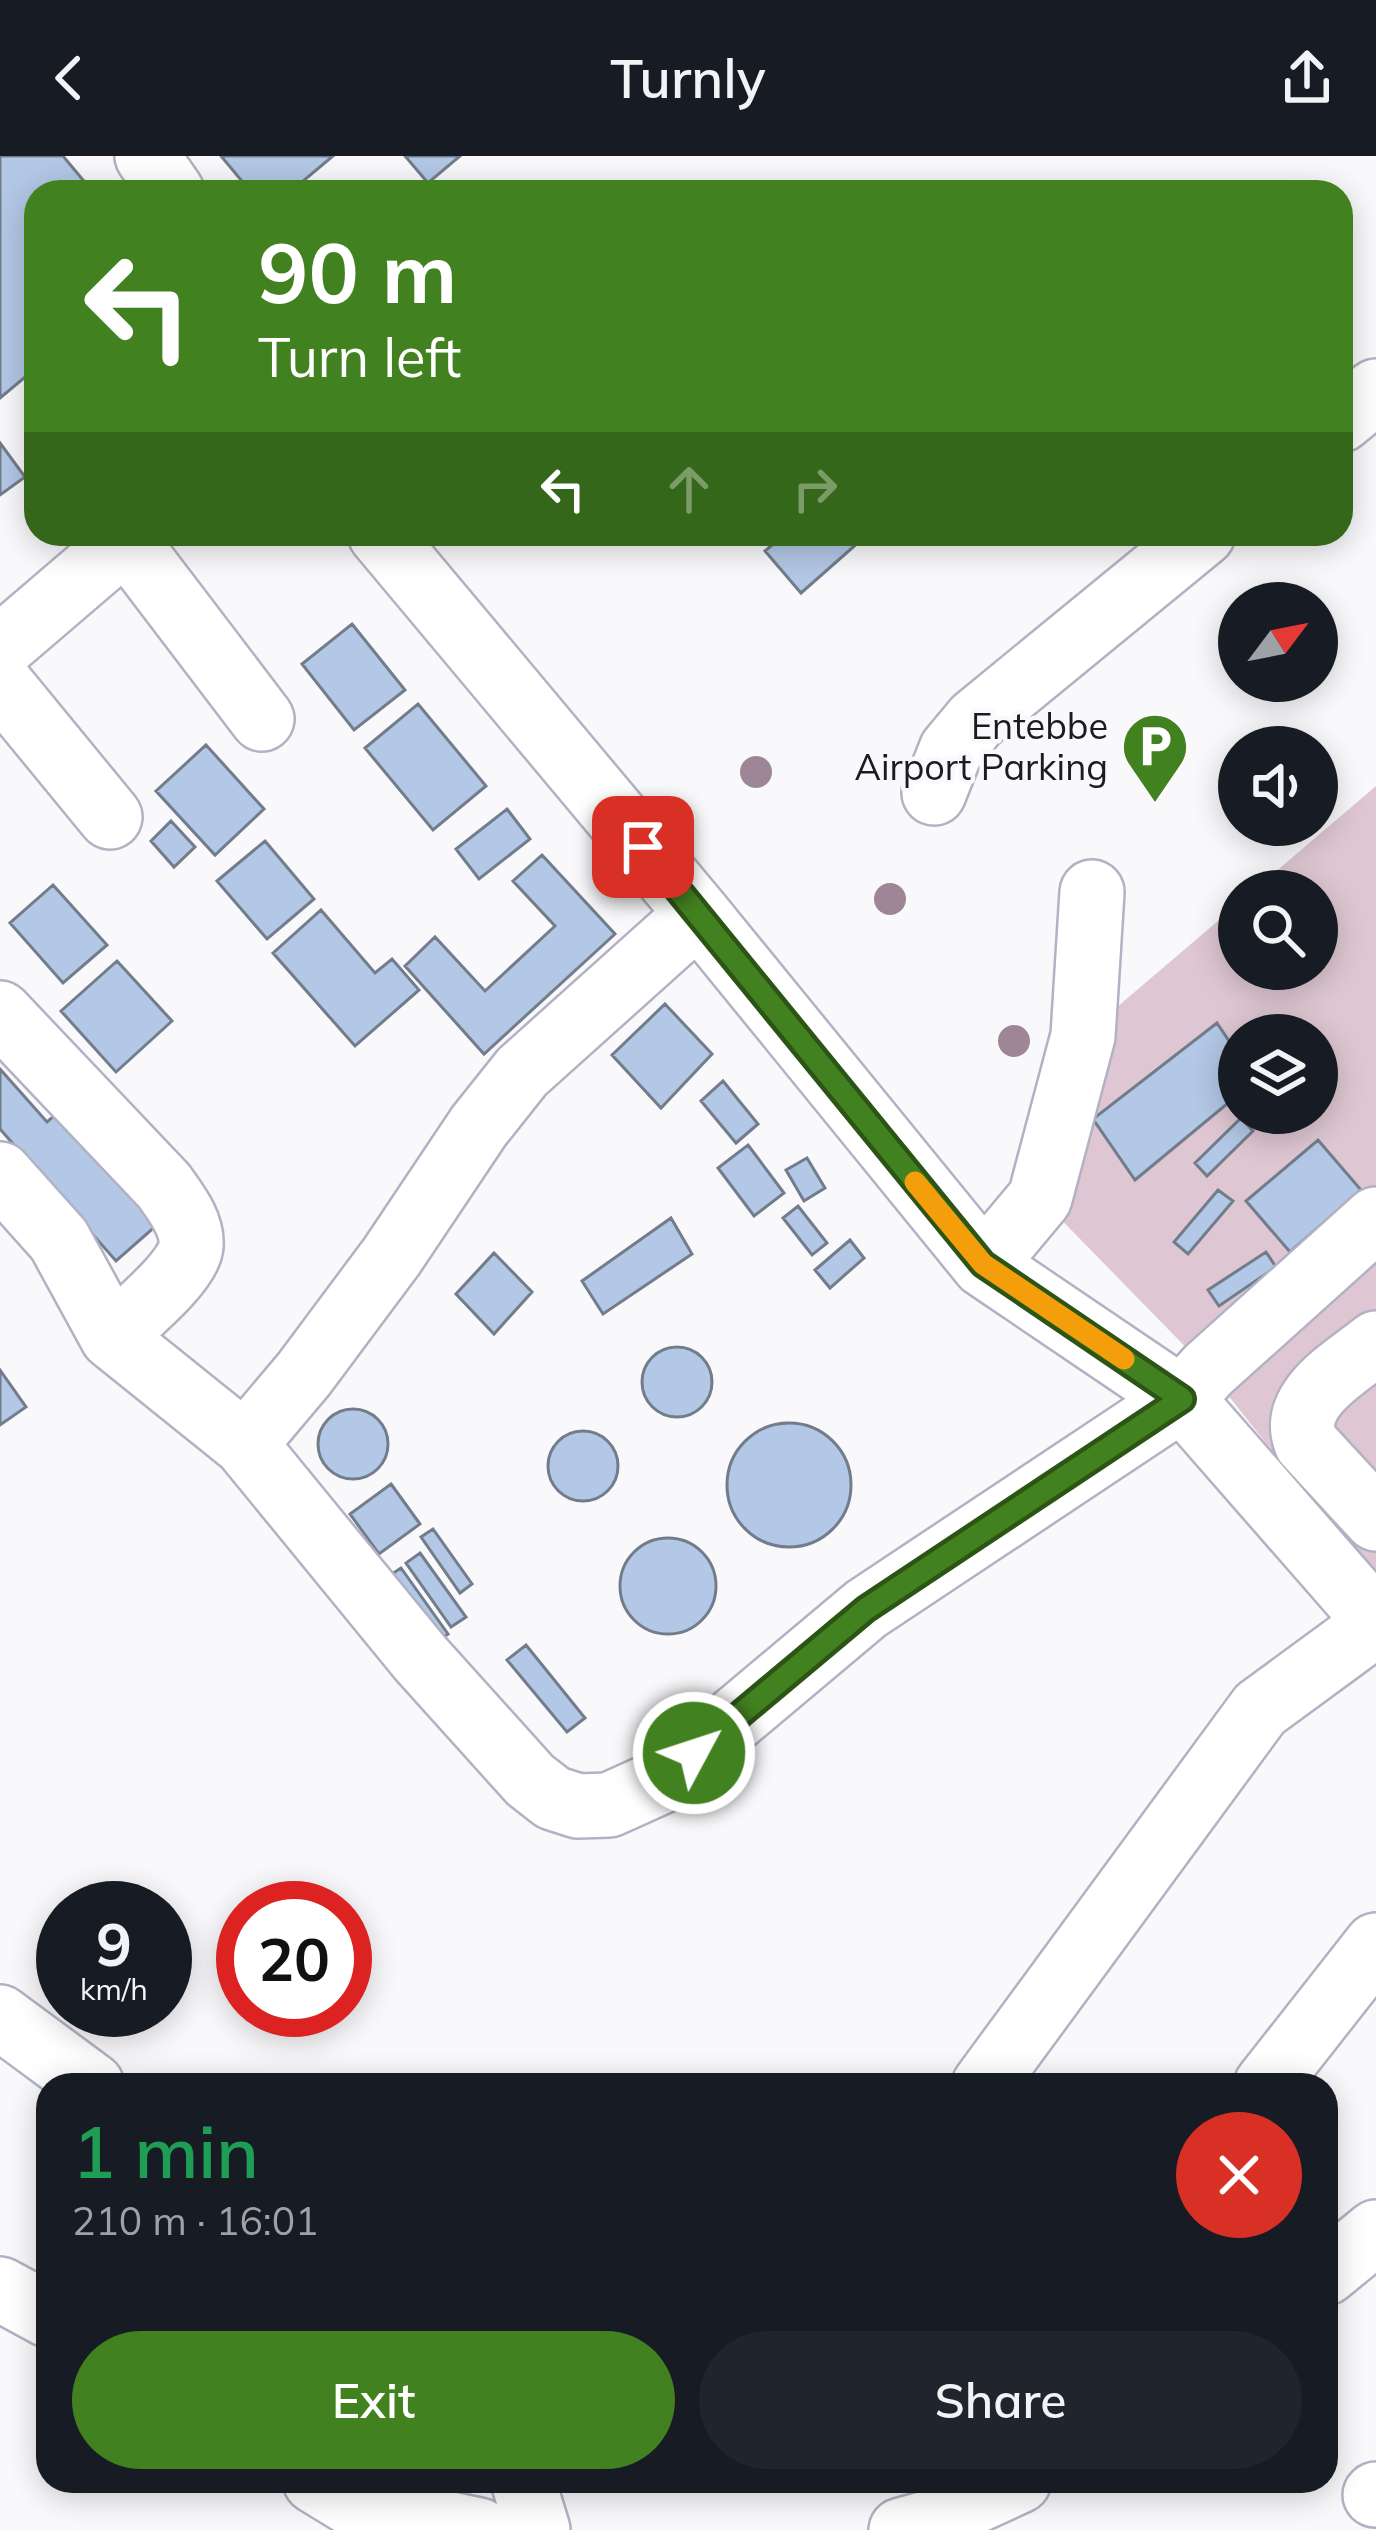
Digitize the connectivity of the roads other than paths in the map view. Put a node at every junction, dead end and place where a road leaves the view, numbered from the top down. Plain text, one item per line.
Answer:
1 (119, 546) edge
2 (136, 546) edge
3 (390, 546) edge
4 (1188, 546) edge
5 (0, 648) edge
6 (0, 683) edge
7 (262, 719) dead end
8 (934, 794) dead end
9 (110, 817) dead end
10 (1092, 892) dead end
11 (698, 914) junction
12 (0, 1013) edge
13 (0, 1174) edge
14 (1376, 1219) edge
15 (983, 1264) junction
16 (112, 1337) junction
17 (1376, 1343) edge
18 (1182, 1399) junction
19 (244, 1444) junction
20 (1373, 1509) edge
21 (1376, 1622) edge
22 (1376, 1945) edge
23 (0, 2017) edge
24 (76, 2073) edge
25 (993, 2073) edge
26 (1275, 2073) edge
27 (1376, 2232) edge
28 (1338, 2263) edge
29 (0, 2290) edge
30 (36, 2309) edge
31 (335, 2493) edge
32 (527, 2493) edge
33 (993, 2493) edge
34 (479, 2530) edge
35 (538, 2530) edge
36 (901, 2530) edge

1 - 5 lane
2 - 7 lane
3 - 11 lane
4 - 8 lane
6 - 9 lane
10 - 15 lane
11 - 15 lane
11 - 19 lane
12 - 16 lane
13 - 16 lane
14 - 18 lane
15 - 18 lane
16 - 19 lane
17 - 20 lane
18 - 19 lane
18 - 21 lane
21 - 25 lane
22 - 26 lane
23 - 24 lane
27 - 28 lane
29 - 30 lane
31 - 34 lane
32 - 35 lane
33 - 36 lane

